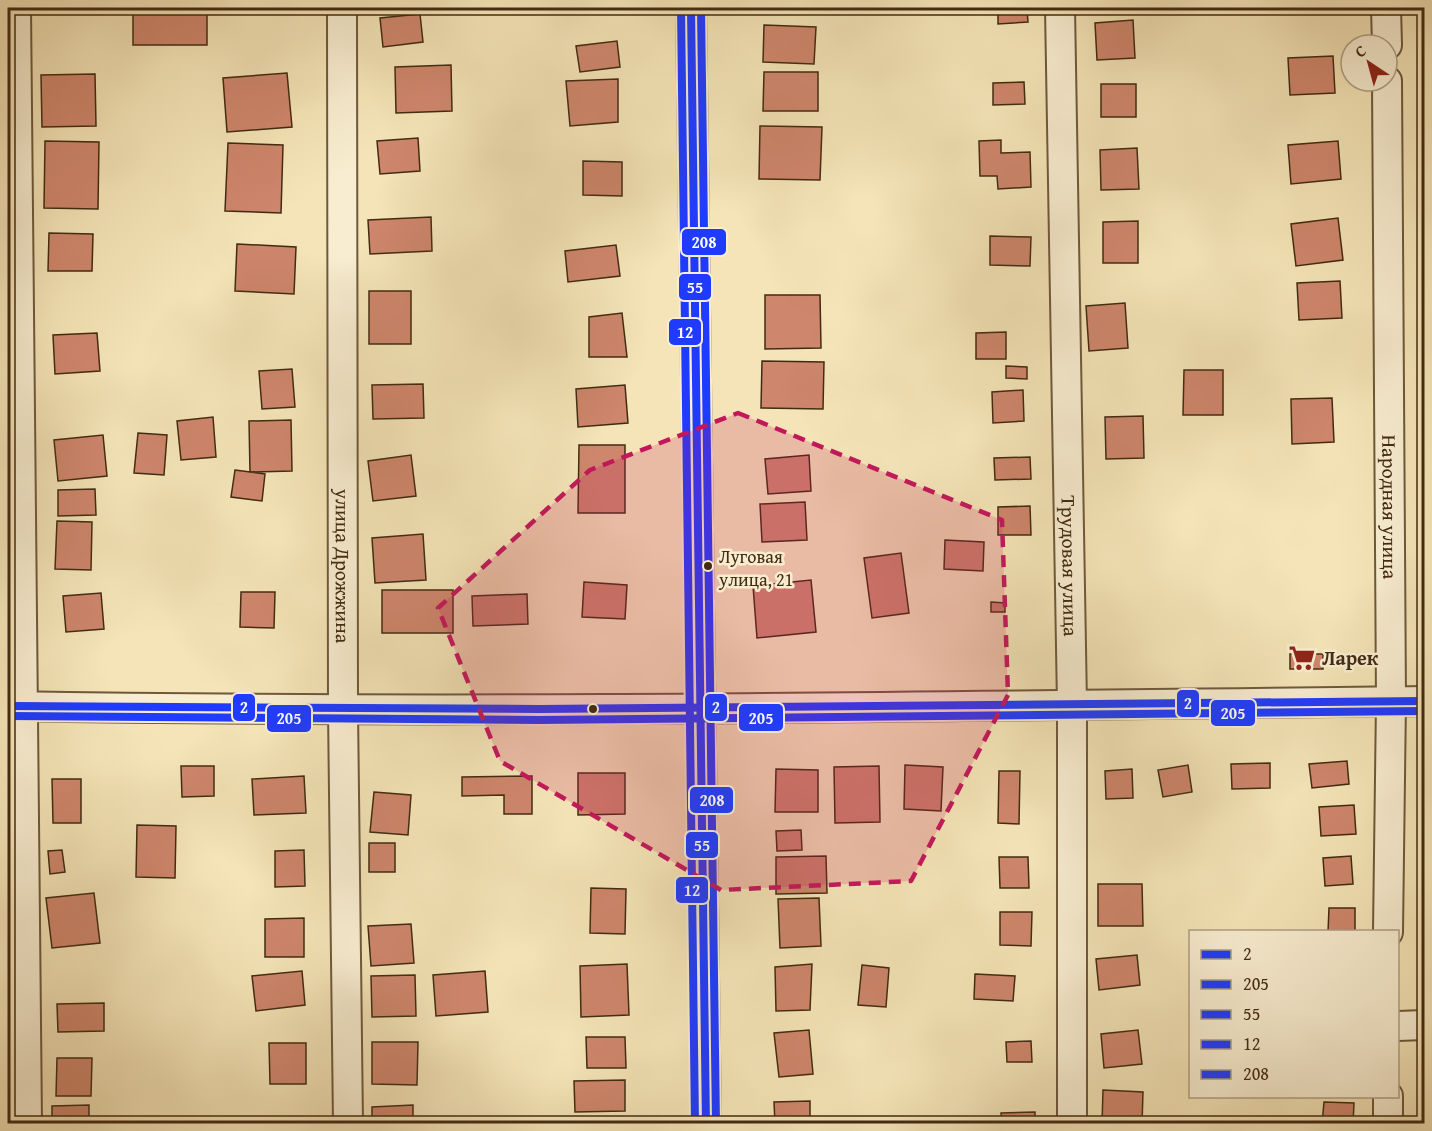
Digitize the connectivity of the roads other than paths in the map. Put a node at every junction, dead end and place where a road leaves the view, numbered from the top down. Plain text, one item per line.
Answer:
1 (16, 8) edge
2 (342, 8) edge
3 (691, 8) edge
4 (1060, 8) edge
5 (1386, 8) edge
6 (1387, 33) edge
7 (1387, 93) edge
8 (1391, 701) junction
9 (1425, 701) edge
10 (1072, 705) junction
11 (15, 706) edge
12 (343, 710) junction
13 (700, 710) junction
14 (1388, 930) edge
15 (1425, 1025) edge
16 (1399, 1026) edge
17 (1388, 1098) edge
18 (27, 1124) edge
19 (348, 1124) edge
20 (706, 1124) edge
21 (1072, 1124) edge
22 (1388, 1124) edge

1 - 11 street
2 - 12 street, улица Дрожжина
3 - 13 street
4 - 10 street, Трудовая улица
5 - 6 street
7 - 8 street, Народная улица
8 - 9 street
8 - 10 street
8 - 14 street, Народная улица
10 - 13 street
10 - 21 street, Трудовая улица
11 - 12 street
11 - 18 street
12 - 13 street
12 - 19 street, улица Дрожжина
13 - 20 street
15 - 16 street
17 - 22 street

